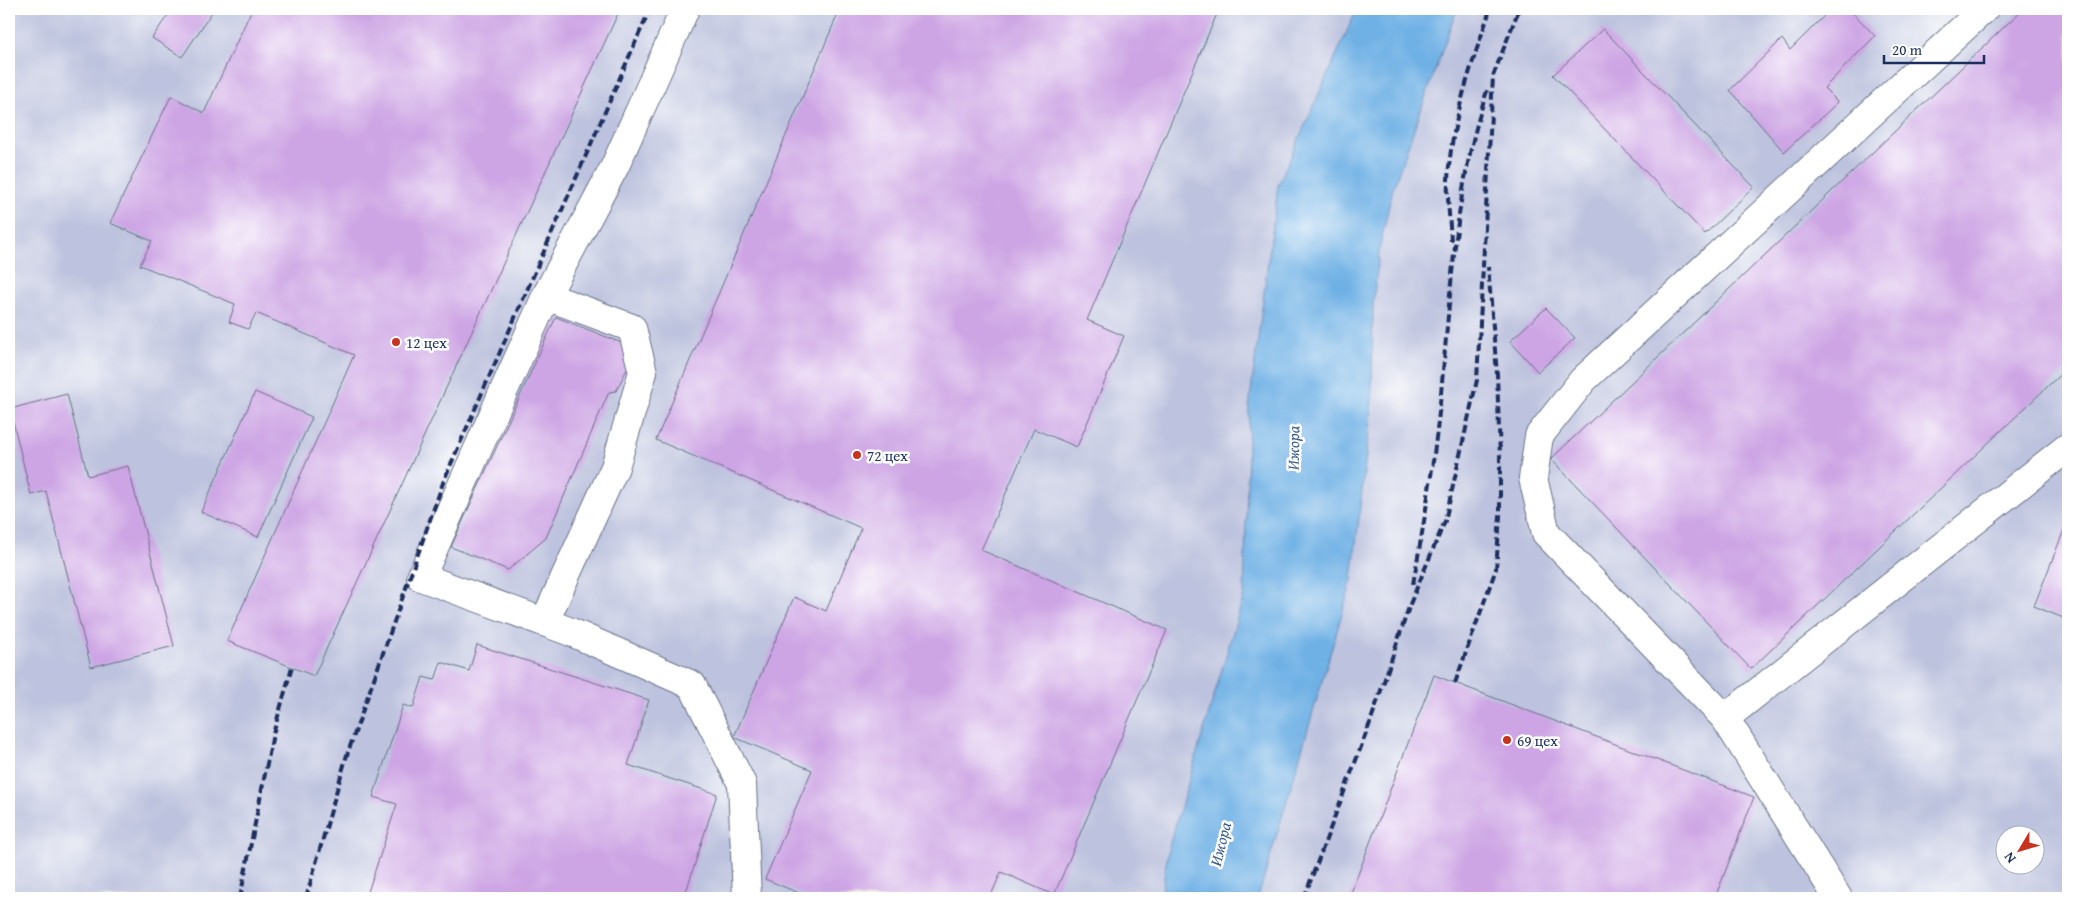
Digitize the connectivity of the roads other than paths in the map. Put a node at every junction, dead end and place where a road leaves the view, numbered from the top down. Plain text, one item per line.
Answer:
1 (685, 9) edge
2 (1984, 9) edge
3 (546, 296) junction
4 (2068, 447) edge
5 (544, 622) junction
6 (1725, 718) junction
7 (747, 898) edge
8 (1838, 898) edge

1 - 3 lane
2 - 6 lane
3 - 5 lane
3 - 5 lane
4 - 6 lane
5 - 7 lane
6 - 8 lane

